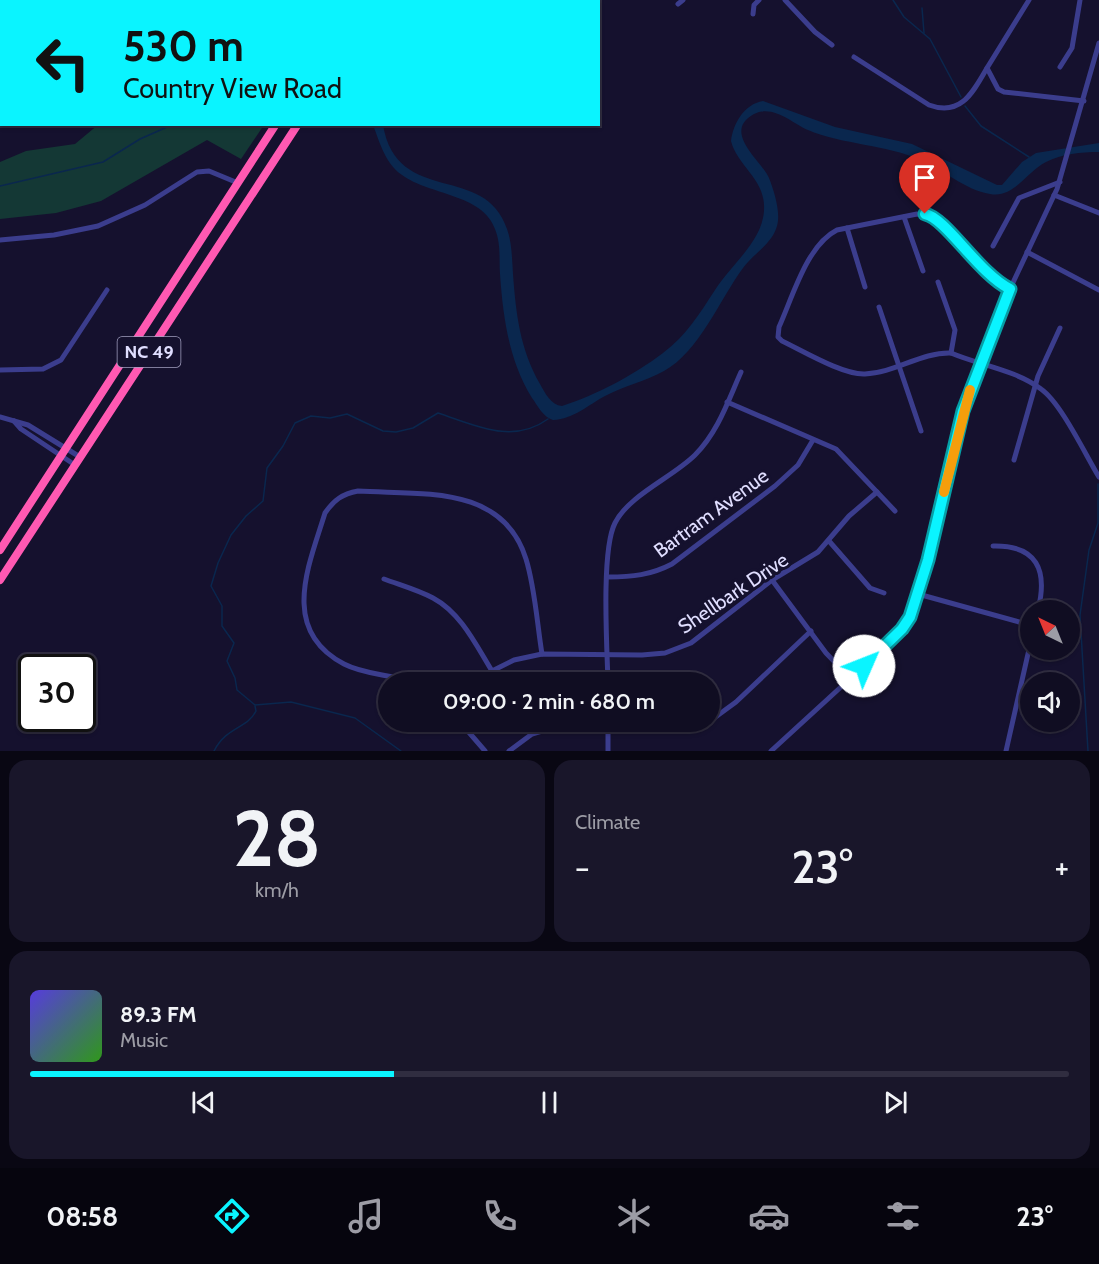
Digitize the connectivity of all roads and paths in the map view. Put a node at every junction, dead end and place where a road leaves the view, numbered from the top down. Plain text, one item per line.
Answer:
1 (759, 0) edge
2 (785, 0) edge
3 (1029, 0) edge
4 (1080, 0) edge
5 (753, 14) dead end
6 (1099, 43) edge
7 (832, 45) dead end
8 (854, 57) dead end
9 (1060, 67) dead end
10 (987, 68) junction
11 (1083, 101) junction
12 (275, 126) edge
13 (297, 126) edge
14 (1060, 182) junction
15 (238, 183) junction
16 (1054, 195) junction
17 (1099, 213) edge
18 (904, 217) junction
19 (847, 228) junction
20 (0, 240) edge
21 (993, 246) dead end
22 (1027, 252) junction
23 (923, 271) dead end
24 (938, 282) dead end
25 (865, 287) dead end
26 (1010, 289) junction
27 (107, 290) dead end
28 (1099, 290) edge
29 (879, 307) dead end
30 (1060, 328) dead end
31 (951, 353) junction
32 (980, 363) junction
33 (899, 365) junction
34 (0, 370) edge
35 (741, 372) dead end
36 (1036, 385) junction
37 (727, 402) junction
38 (0, 417) edge
39 (14, 421) junction
40 (921, 431) dead end
41 (813, 440) junction
42 (66, 448) junction
43 (62, 456) junction
44 (80, 457) junction
45 (1014, 460) dead end
46 (75, 465) junction
47 (1099, 477) edge
48 (877, 492) junction
49 (895, 511) dead end
50 (829, 541) junction
51 (993, 546) dead end
52 (0, 550) edge
53 (608, 577) junction
54 (384, 579) dead end
55 (0, 580) edge
56 (772, 580) junction
57 (884, 592) dead end
58 (918, 594) junction
59 (1039, 600) edge
60 (1020, 622) edge
61 (811, 631) junction
62 (542, 654) junction
63 (608, 655) junction
64 (1027, 660) edge
65 (492, 671) joint
66 (608, 672) edge
67 (378, 673) edge
68 (851, 678) junction
69 (720, 713) edge
70 (469, 732) edge
71 (539, 732) edge
72 (608, 732) edge
73 (485, 751) edge
74 (509, 751) edge
75 (608, 751) edge
76 (771, 751) edge
77 (1006, 751) edge

1 - 5 street
2 - 7 street
3 - 10 street
4 - 9 street
6 - 11 street
8 - 10 street
10 - 11 street
11 - 14 street
12 - 15 highway, NC 49
13 - 44 highway, NC 49
14 - 16 street
14 - 21 street
15 - 20 street
15 - 42 highway, NC 49
16 - 17 street
16 - 22 street
18 - 19 street
18 - 23 street
18 - 26 street
19 - 25 street
19 - 33 street
22 - 26 street
22 - 28 street
24 - 31 street
26 - 32 street
27 - 34 street
29 - 33 street
30 - 36 street
31 - 32 street
31 - 33 street
32 - 36 street
32 - 58 street
33 - 40 street
35 - 37 street
36 - 45 street
36 - 47 street
37 - 41 street
37 - 53 street
38 - 39 street
39 - 42 street
39 - 43 street
41 - 48 street
41 - 53 street, Bartram Avenue
42 - 43 highway, NC 49
42 - 44 street
43 - 46 street
43 - 52 highway, NC 49
44 - 46 highway, NC 49
46 - 55 highway, NC 49
48 - 49 street
48 - 50 street, Shellbark Drive
50 - 56 street, Shellbark Drive
50 - 57 street
51 - 59 street
53 - 63 street
54 - 65 street
56 - 61 street
56 - 63 street, Shellbark Drive
58 - 60 street
58 - 68 street
61 - 68 street
61 - 69 street
62 - 63 street, Shellbark Drive
62 - 65 street, Shellbark Drive
62 - 67 street
63 - 66 street
64 - 77 street
68 - 76 street
70 - 73 street
71 - 74 street
72 - 75 street

